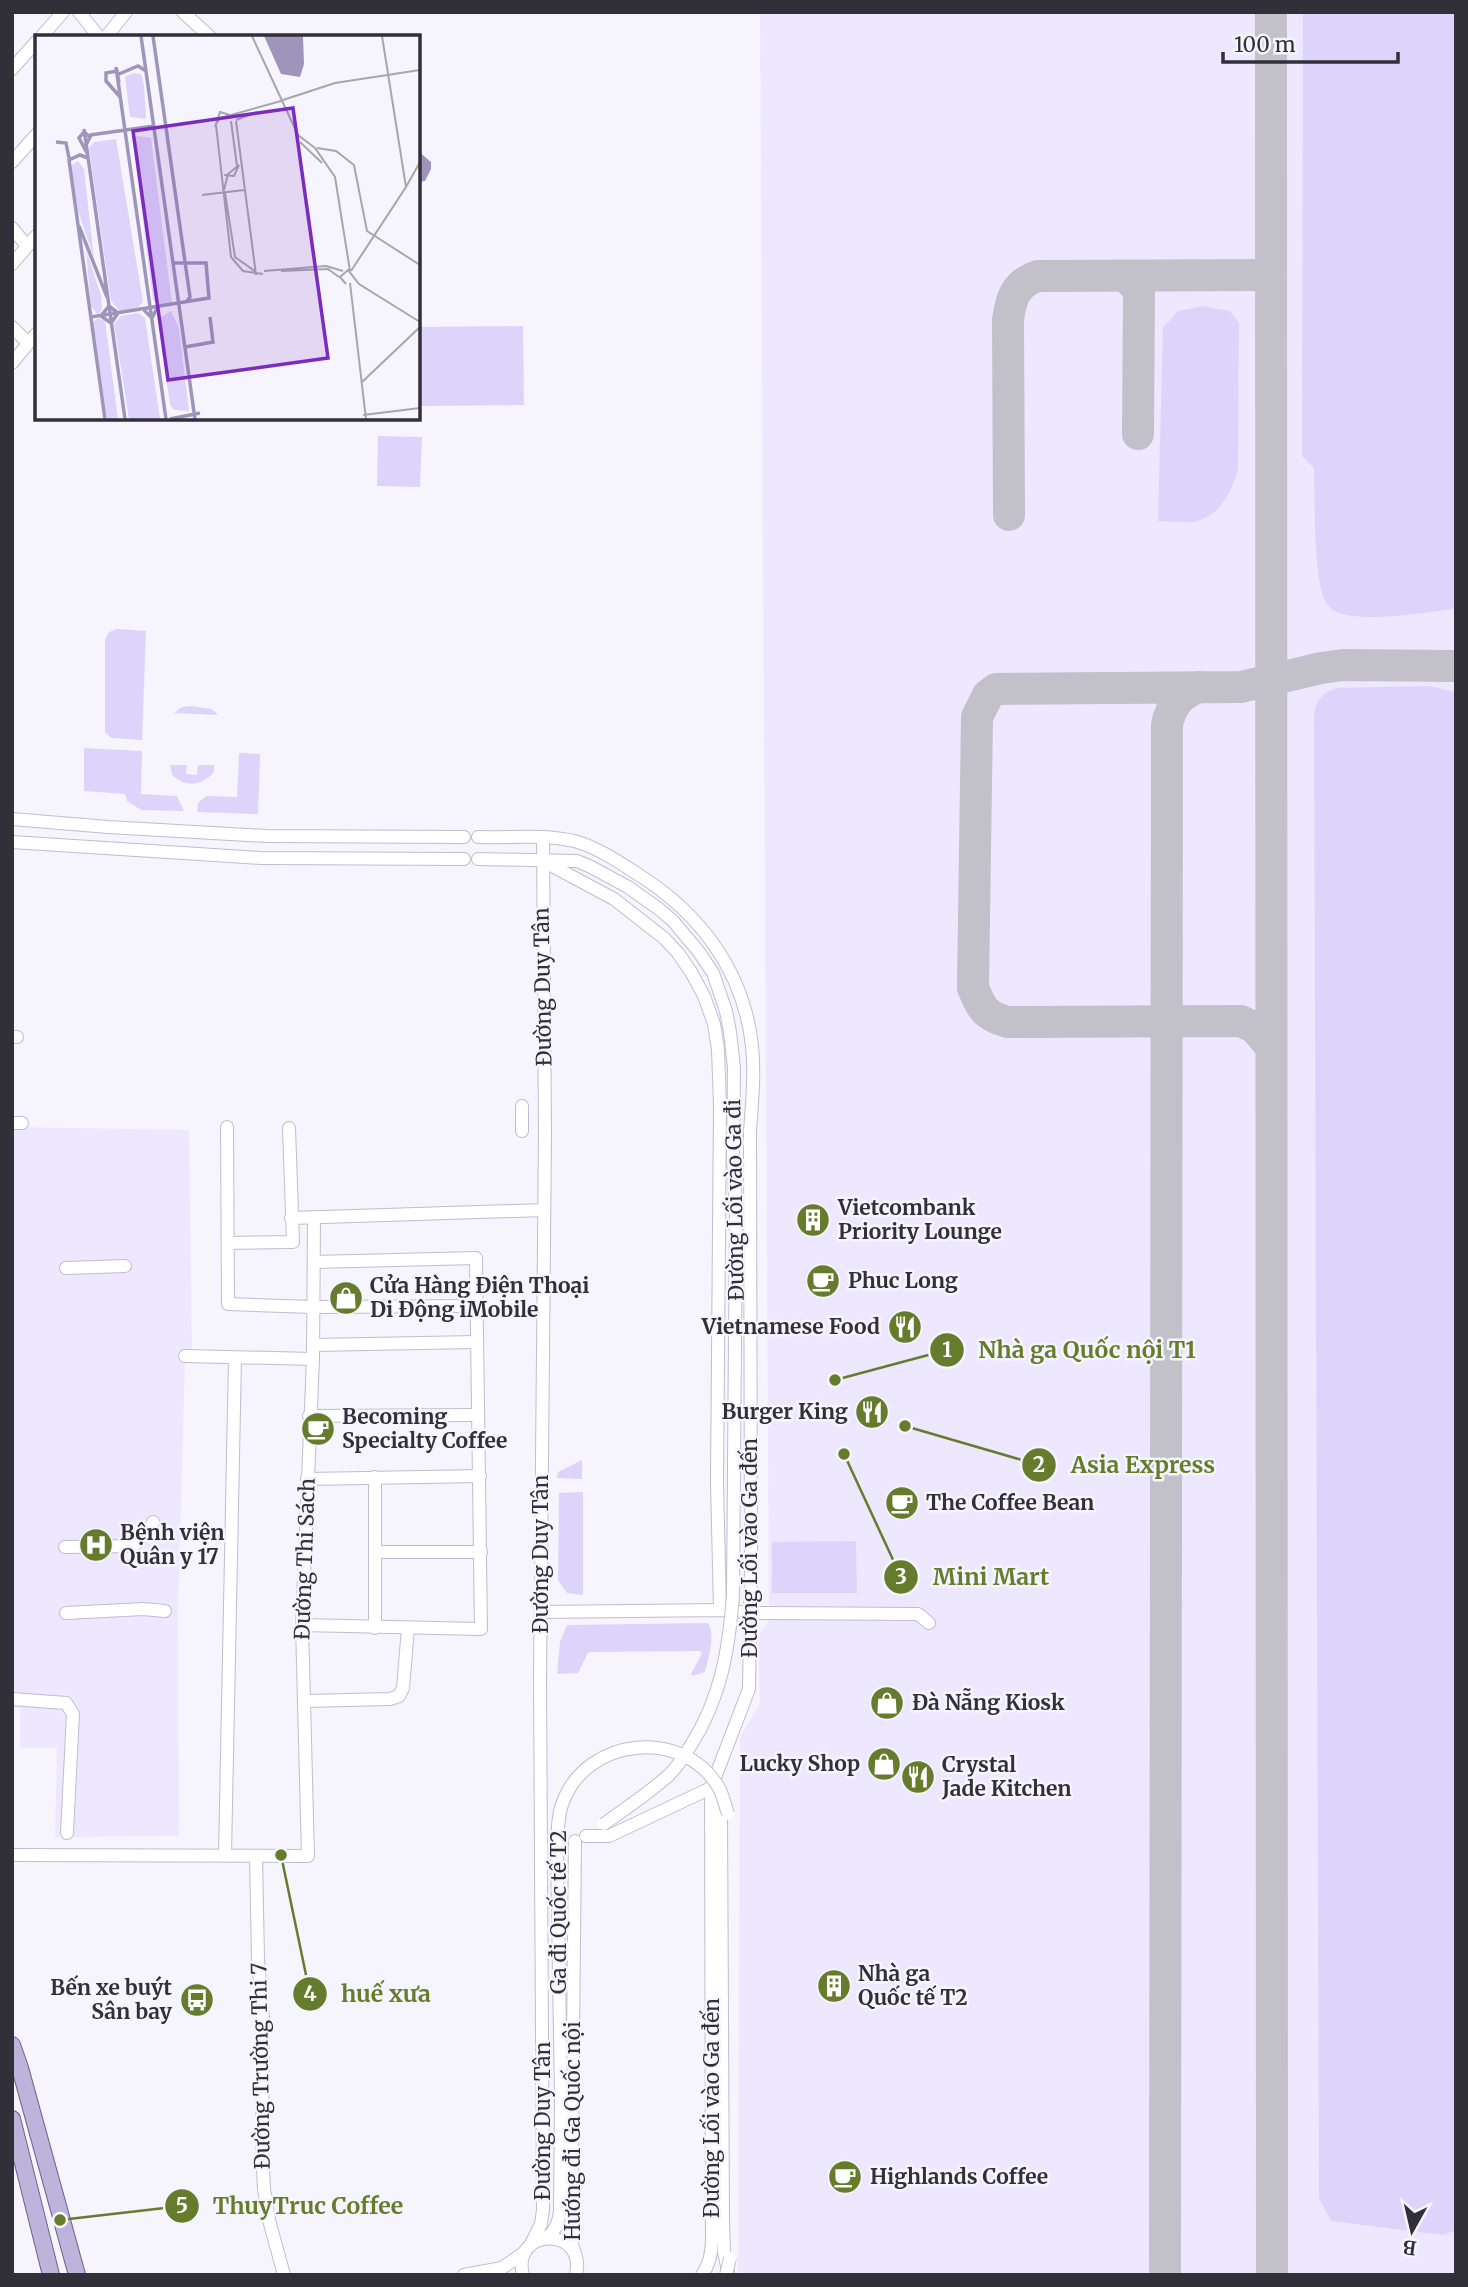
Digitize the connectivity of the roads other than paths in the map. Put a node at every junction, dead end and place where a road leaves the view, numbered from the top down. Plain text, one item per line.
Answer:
1 (63, 12) edge
2 (79, 12) edge
3 (126, 12) edge
4 (183, 12) edge
5 (43, 35) edge
6 (97, 35) edge
7 (108, 35) edge
8 (208, 35) edge
9 (35, 43) edge
10 (12, 69) edge
11 (35, 136) edge
12 (12, 162) edge
13 (12, 228) edge
14 (35, 237) edge
15 (27, 246) junction
16 (12, 264) edge
17 (12, 327) edge
18 (33, 338) edge
19 (12, 363) edge
20 (12, 819) edge
21 (371, 837) junction
22 (464, 837) dead end
23 (478, 837) dead end
24 (543, 838) junction
25 (12, 842) edge
26 (370, 858) junction
27 (464, 859) dead end
28 (478, 859) dead end
29 (542, 860) junction
30 (522, 1106) dead end
31 (227, 1127) dead end
32 (289, 1128) dead end
33 (522, 1131) dead end
34 (544, 1210) junction
35 (291, 1217) junction
36 (314, 1217) junction
37 (228, 1243) junction
38 (314, 1262) junction
39 (125, 1266) dead end
40 (66, 1268) dead end
41 (476, 1306) junction
42 (313, 1307) junction
43 (476, 1342) junction
44 (313, 1345) junction
45 (185, 1356) dead end
46 (235, 1358) junction
47 (313, 1359) junction
48 (478, 1415) junction
49 (309, 1416) junction
50 (480, 1476) junction
51 (375, 1477) junction
52 (307, 1479) junction
53 (153, 1522) dead end
54 (65, 1546) dead end
55 (375, 1552) junction
56 (481, 1552) junction
57 (720, 1610) junction
58 (165, 1611) dead end
59 (541, 1612) junction
60 (66, 1613) dead end
61 (750, 1613) junction
62 (929, 1623) dead end
63 (302, 1625) junction
64 (375, 1628) junction
65 (408, 1628) junction
66 (12, 1699) edge
67 (304, 1702) junction
68 (710, 1787) junction
69 (67, 1833) dead end
70 (581, 1838) junction
71 (542, 1841) junction
72 (12, 1855) edge
73 (225, 1856) junction
74 (256, 1856) junction
75 (12, 2045) edge
76 (12, 2120) edge
77 (723, 2223) junction
78 (712, 2233) junction
79 (546, 2238) junction
80 (527, 2249) junction
81 (575, 2254) junction
82 (51, 2275) edge
83 (77, 2275) edge
84 (284, 2275) edge
85 (464, 2275) edge
86 (523, 2275) edge
87 (576, 2275) edge
88 (702, 2275) edge
89 (727, 2275) edge

1 - 5 street
2 - 6 street
3 - 7 street
4 - 8 street
9 - 10 street
11 - 12 street
13 - 15 street
14 - 15 street
15 - 16 street
17 - 18 street
18 - 19 street
20 - 21 street
21 - 22 street
21 - 26 street
23 - 24 street
24 - 29 street, Đường Duy Tân
24 - 61 street, Đường Lối vào Ga đến
25 - 26 street
26 - 27 street
28 - 29 street
29 - 34 street, Đường Duy Tân
29 - 57 street
29 - 70 street, Đường Lối vào Ga đi, bridge
30 - 33 street
31 - 37 street
32 - 35 street
34 - 36 street
34 - 59 street, Đường Duy Tân
35 - 36 street
35 - 37 street
36 - 38 street, Đường Thi Sách
37 - 42 street
38 - 41 street
38 - 42 street, Đường Thi Sách
39 - 40 street
41 - 42 street
41 - 43 street
42 - 44 street, Đường Thi Sách
43 - 44 street
43 - 48 street
44 - 47 street, Đường Thi Sách
45 - 46 street
46 - 47 street
46 - 73 street
47 - 49 street, Đường Thi Sách
48 - 49 street
48 - 50 street
49 - 52 street, Đường Thi Sách
50 - 51 street
50 - 56 street
51 - 52 street
51 - 55 street
52 - 63 street, Đường Thi Sách
53 - 54 street
55 - 56 street
55 - 64 street
56 - 65 street
57 - 59 street
57 - 61 street
58 - 60 street
59 - 71 street, Đường Duy Tân
61 - 62 street
61 - 68 street, Đường Lối vào Ga đến
63 - 64 street
63 - 67 street, Đường Thi Sách
64 - 65 street
65 - 67 street
66 - 69 street
67 - 74 street, Đường Thi Sách
68 - 70 street
68 - 77 street
68 - 78 street, Đường Lối vào Ga đến
70 - 71 street
70 - 81 street, Hướng đi Ga Quốc nội
71 - 80 street, Đường Duy Tân
72 - 73 street
73 - 74 street
74 - 84 street, Đường Trường Thi 7
75 - 83 main road
76 - 82 main road
77 - 78 street
77 - 89 street
78 - 88 street, Đường Lối vào Ga đến
79 - 80 street
79 - 81 street
79 - 89 street, Ga đi Quốc tế T2, bridge
80 - 85 street
80 - 86 street, Đường Duy Tân
81 - 87 street, Hướng đi Ga Quốc nội

